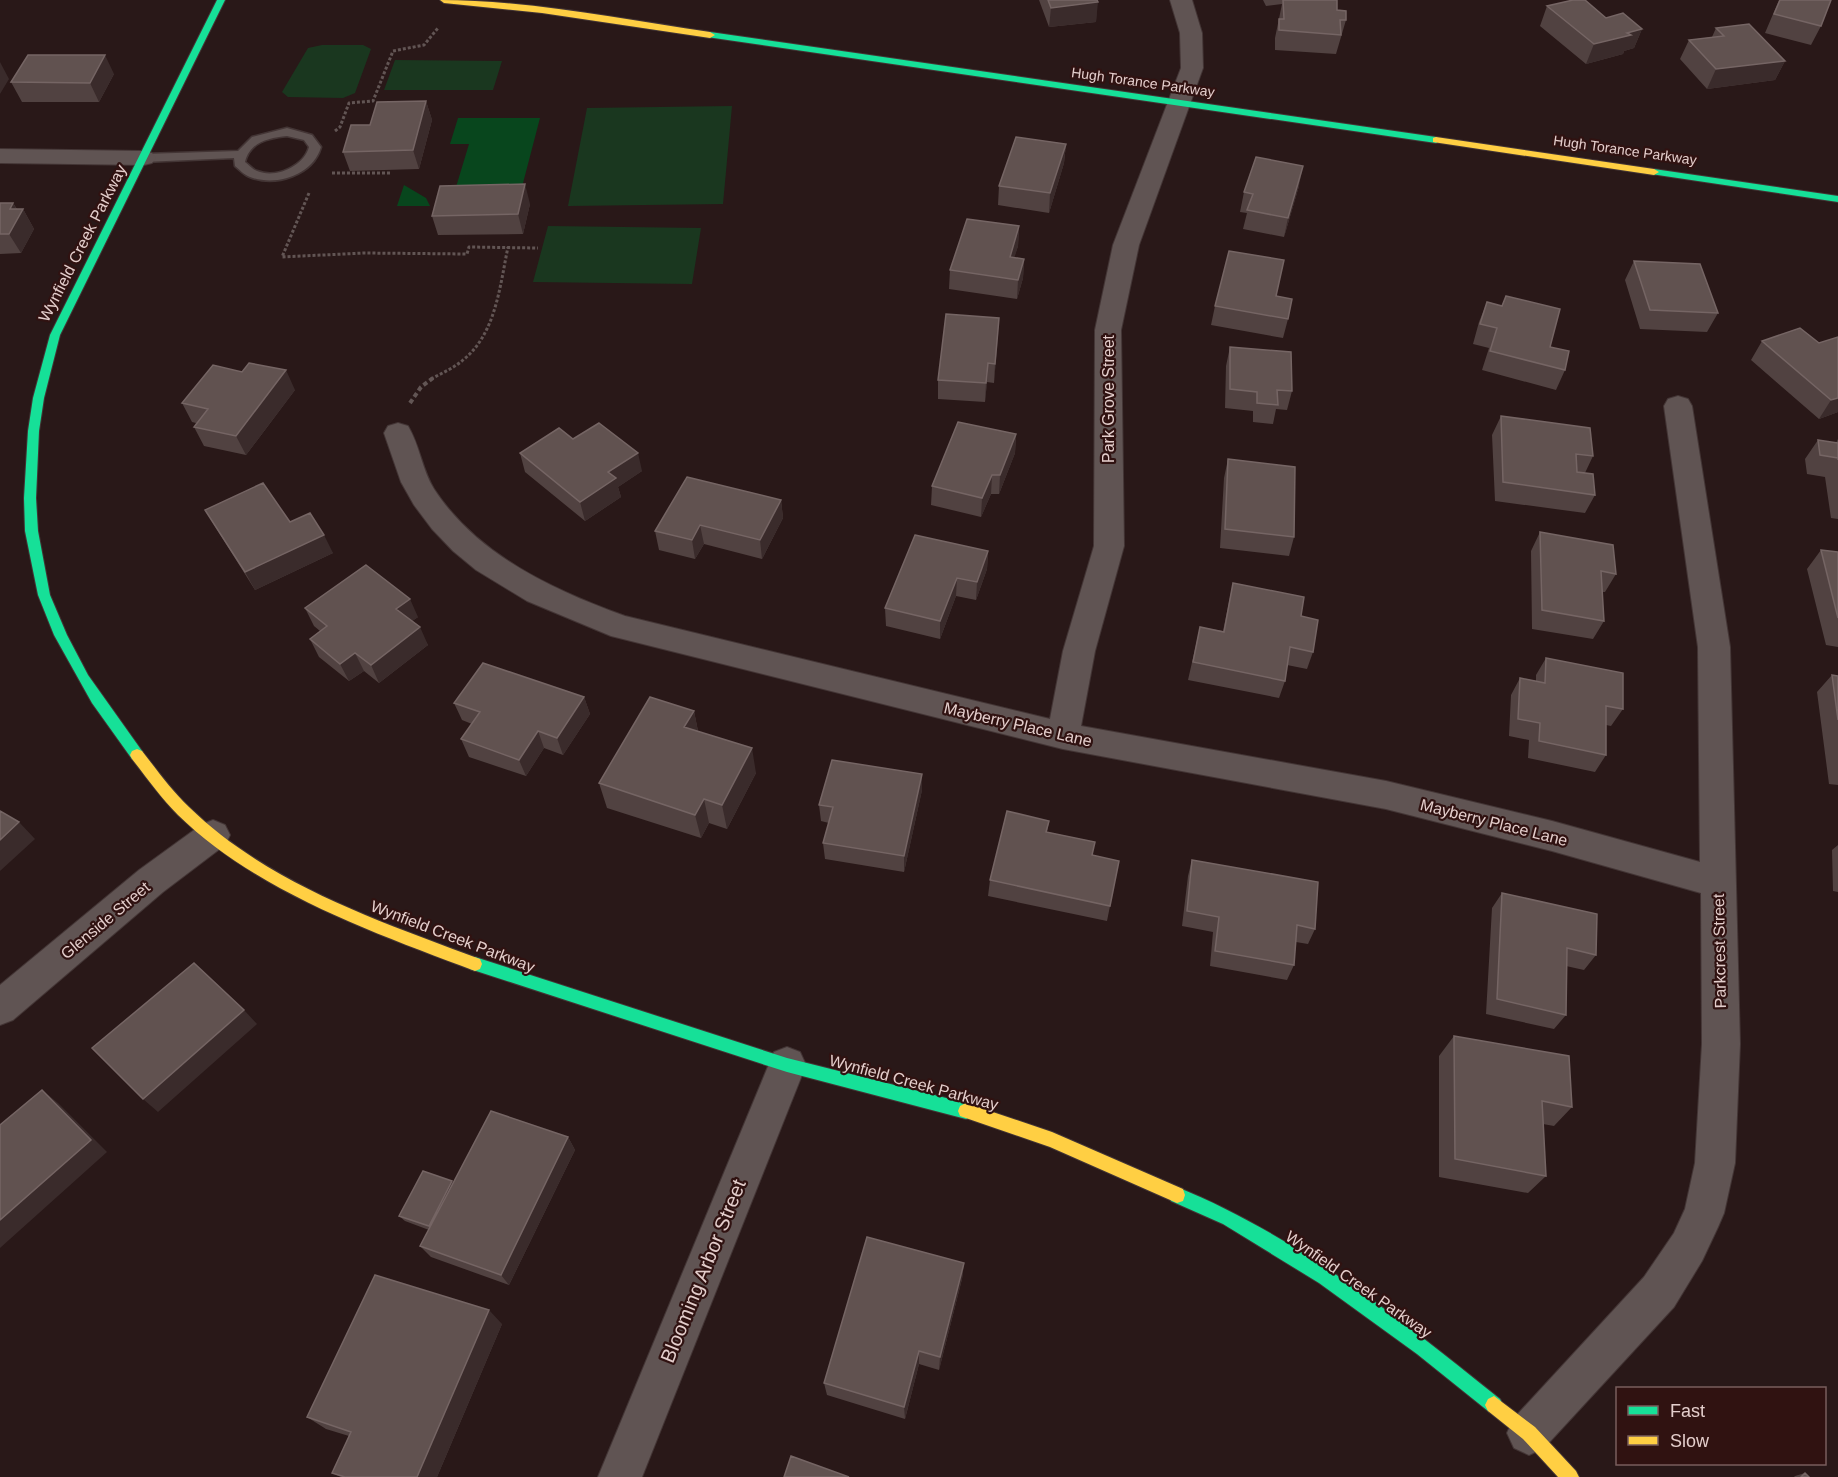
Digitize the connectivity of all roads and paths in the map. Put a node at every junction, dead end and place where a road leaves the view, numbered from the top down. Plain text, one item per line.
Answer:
1 (221, 0) edge
2 (1181, 0) edge
3 (450, 1) edge
4 (1180, 105) junction
5 (333, 134) dead end
6 (240, 154) junction
7 (0, 156) edge
8 (144, 158) junction
9 (322, 173) dead end
10 (391, 173) edge
11 (311, 188) dead end
12 (1838, 199) edge
13 (508, 247) junction
14 (538, 248) dead end
15 (1678, 406) dead end
16 (398, 433) joint
17 (1063, 736) junction
18 (213, 835) junction
19 (1718, 882) junction
20 (0, 1008) edge
21 (787, 1065) junction
22 (1529, 1433) junction
23 (620, 1477) edge
24 (1553, 1477) edge
25 (1570, 1477) edge

1 - 8 street, Wynfield Creek Parkway
2 - 4 street, Park Grove Street
3 - 4 street, Hugh Torance Parkway
3 - 5 path
4 - 12 street, Hugh Torance Parkway
4 - 17 street, Park Grove Street
6 - 6 lane
6 - 8 lane
7 - 8 street
8 - 18 street, Wynfield Creek Parkway
9 - 10 path
11 - 13 path
13 - 14 path
13 - 16 path
15 - 19 street, Parkcrest Street
16 - 17 street, Mayberry Place Lane
17 - 19 street, Mayberry Place Lane
18 - 20 street, Glenside Street
18 - 21 street, Wynfield Creek Parkway
19 - 22 street, Parkcrest Street
21 - 22 street, Wynfield Creek Parkway
21 - 23 street, Blooming Arbor Street
22 - 24 street, Wynfield Creek Parkway
22 - 25 street, Wynfield Creek Parkway

